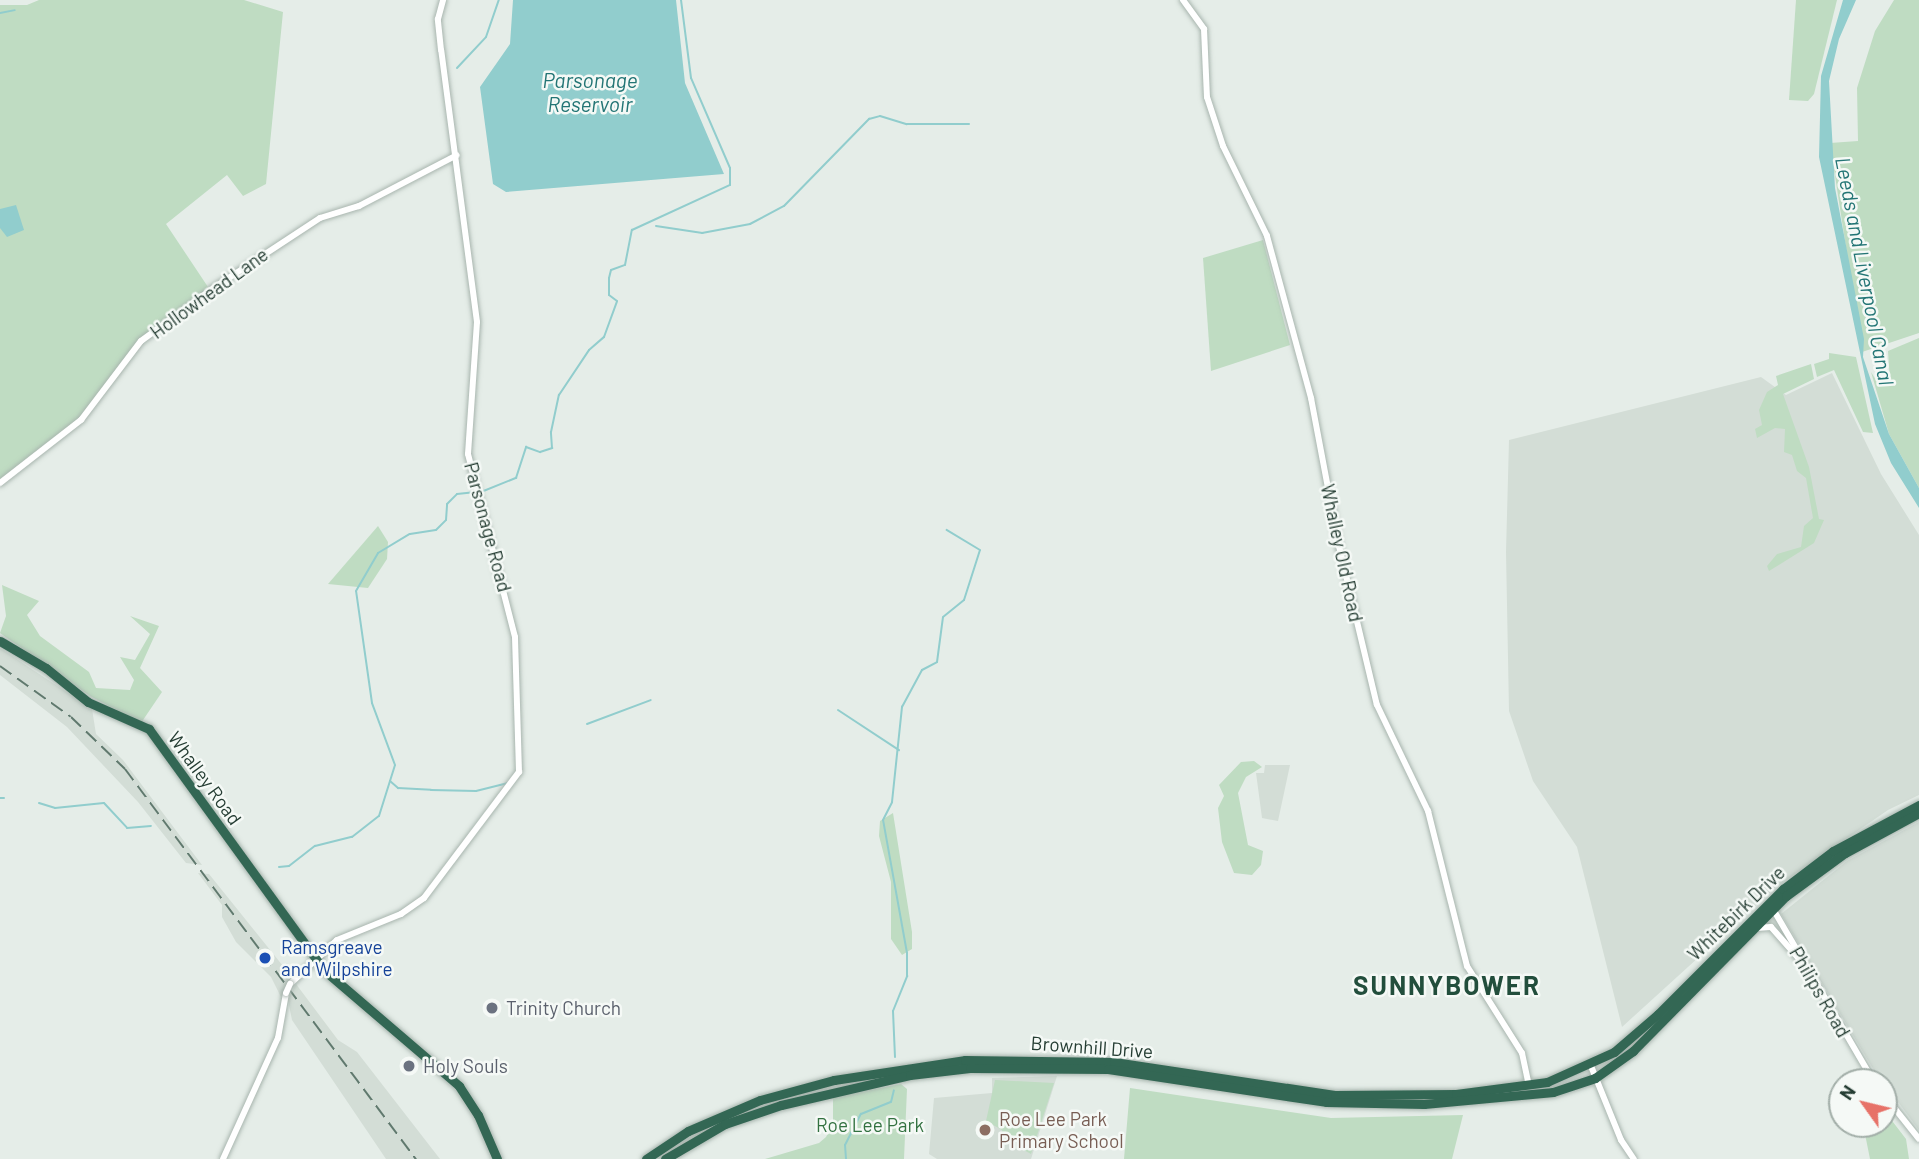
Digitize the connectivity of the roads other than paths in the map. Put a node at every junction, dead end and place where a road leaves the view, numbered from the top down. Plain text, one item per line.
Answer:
1 (443, 0) edge
2 (1183, 0) edge
3 (457, 155) junction
4 (0, 482) edge
5 (0, 641) edge
6 (1919, 805) edge
7 (1919, 813) edge
8 (1771, 905) junction
9 (1752, 930) junction
10 (313, 957) junction
11 (1803, 962) junction
12 (1591, 1066) junction
13 (1866, 1068) edge
14 (1595, 1078) junction
15 (1529, 1086) junction
16 (1530, 1097) junction
17 (1898, 1113) edge
18 (1919, 1139) edge
19 (223, 1159) edge
20 (497, 1159) edge
21 (646, 1159) edge
22 (664, 1159) edge
23 (1634, 1159) edge

1 - 3 street, Parsonage Road
2 - 15 street, Whalley Old Road
3 - 4 street, Hollowhead Lane
3 - 10 street, Parsonage Road
5 - 10 highway, Whalley Road
6 - 8 highway, Whitebirk Drive
7 - 8 highway, Whitebirk Drive
8 - 9 highway, Whitebirk Drive
8 - 11 street, Philips Road
8 - 12 highway, Whitebirk Drive
9 - 11 street
9 - 14 highway, Whitebirk Drive
10 - 19 street, Parsonage Road, bridge
10 - 20 highway, Whalley Road
11 - 13 street, Philips Road
12 - 14 street
12 - 15 highway, Brownhill Drive
14 - 16 highway, Brownhill Drive
14 - 23 street
15 - 16 street, Whalley Old Road
15 - 21 highway, Brownhill Drive
16 - 22 highway, Brownhill Drive
17 - 18 street

